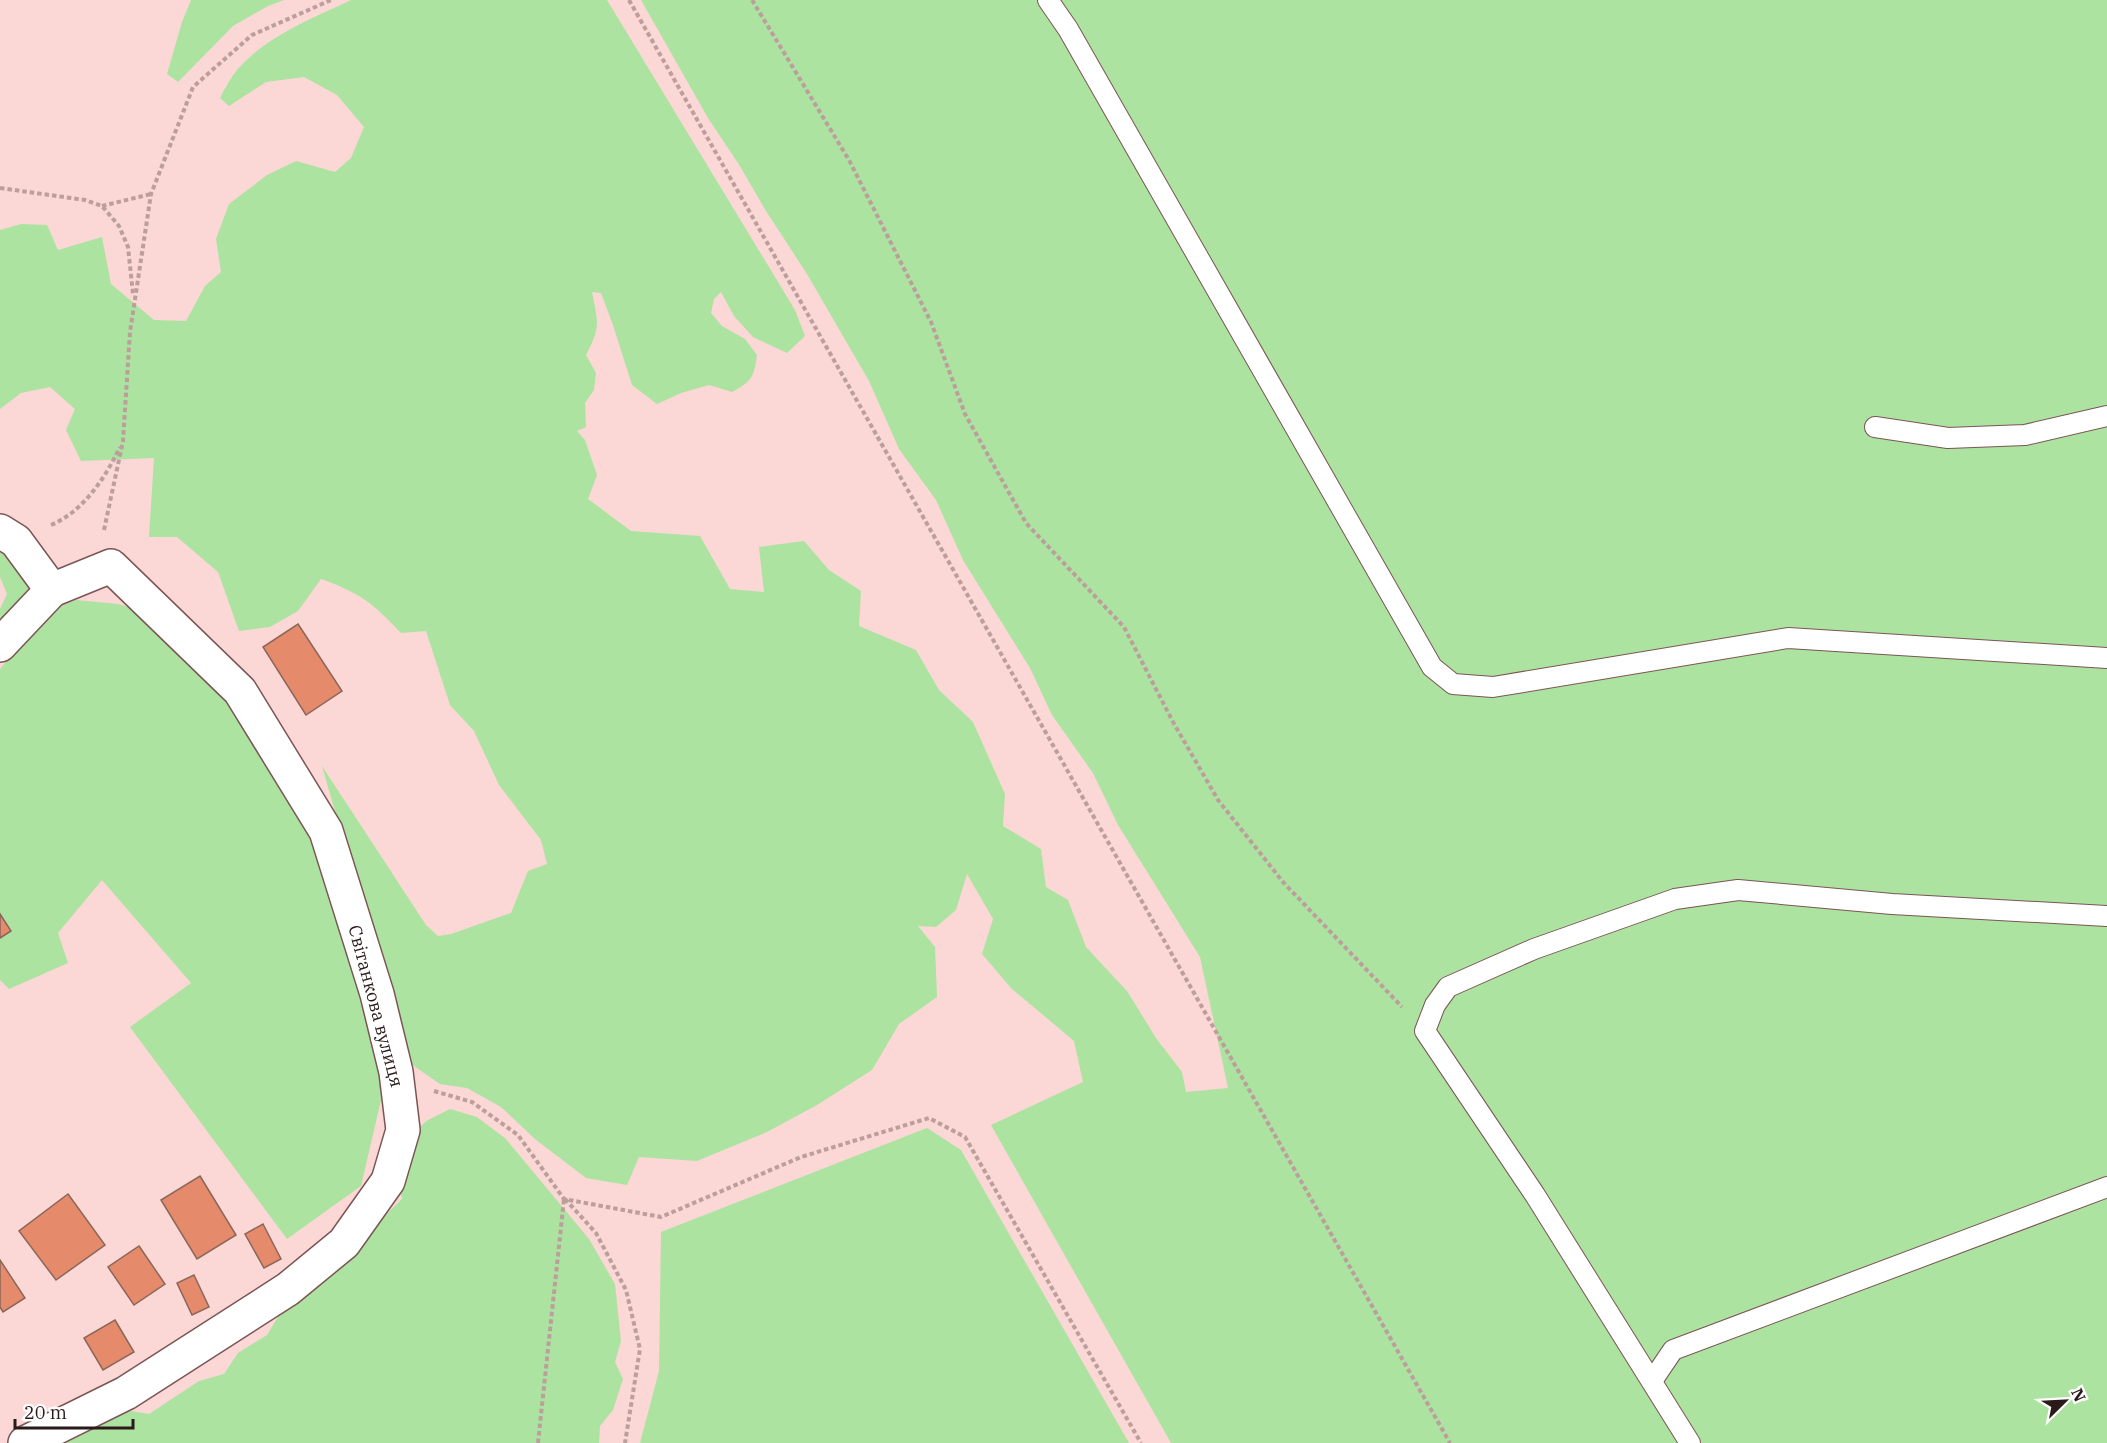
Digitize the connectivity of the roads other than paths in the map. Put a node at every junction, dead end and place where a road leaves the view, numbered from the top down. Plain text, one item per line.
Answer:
1 (1048, 0) edge
2 (2107, 416) edge
3 (1875, 427) dead end
4 (8, 536) edge
5 (52, 590) junction
6 (0, 645) edge
7 (2107, 658) edge
8 (2107, 916) edge
9 (2107, 1187) edge
10 (1652, 1381) junction
11 (25, 1443) edge
12 (1690, 1443) edge

1 - 7 lane
2 - 3 lane
4 - 5 street
5 - 6 street
5 - 11 street, Світанкова вулиця
8 - 10 lane
9 - 10 lane
10 - 12 lane

